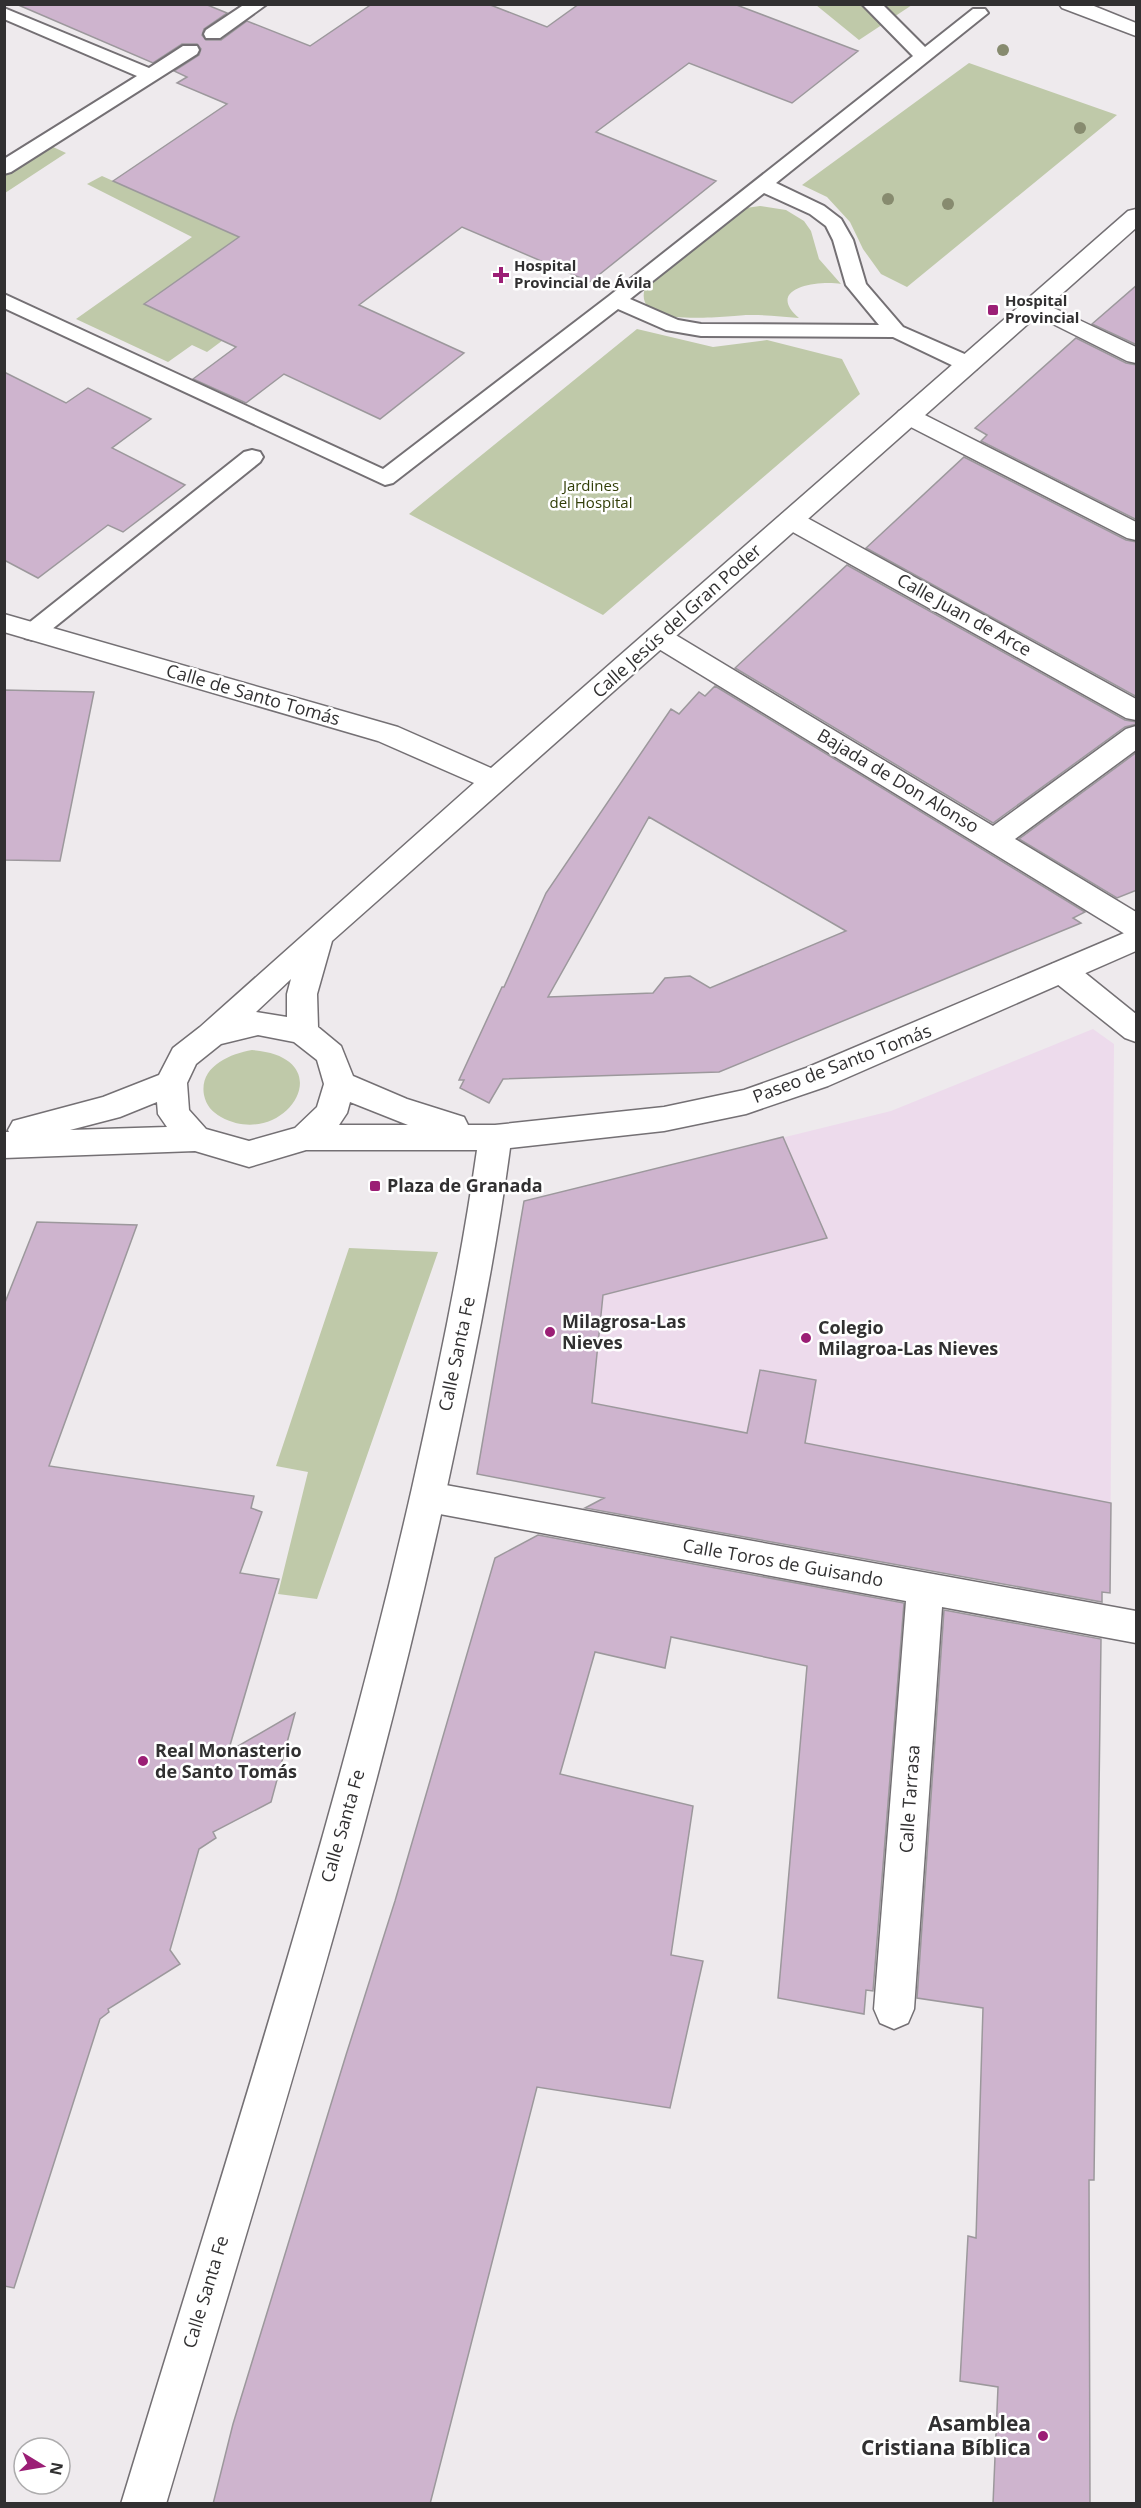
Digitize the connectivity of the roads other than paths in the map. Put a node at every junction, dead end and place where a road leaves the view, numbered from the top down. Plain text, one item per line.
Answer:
1 (17, 4) edge
2 (258, 4) edge
3 (871, 4) edge
4 (1069, 4) edge
5 (5, 13) edge
6 (979, 13) dead end
7 (1137, 30) edge
8 (213, 34) dead end
9 (190, 50) dead end
10 (924, 56) junction
11 (151, 75) junction
12 (4, 168) edge
13 (761, 184) junction
14 (1137, 216) edge
15 (4, 300) edge
16 (616, 300) junction
17 (1035, 306) junction
18 (896, 331) junction
19 (1137, 356) edge
20 (968, 364) junction
21 (908, 416) junction
22 (252, 457) dead end
23 (791, 520) junction
24 (1137, 532) edge
25 (4, 623) edge
26 (33, 632) junction
27 (659, 638) junction
28 (1137, 711) edge
29 (1137, 736) edge
30 (495, 781) junction
31 (995, 839) junction
32 (1137, 926) edge
33 (319, 936) junction
34 (1137, 939) edge
35 (1063, 972) junction
36 (1137, 1030) edge
37 (303, 1032) junction
38 (211, 1035) junction
39 (171, 1083) junction
40 (340, 1084) junction
41 (4, 1135) edge
42 (495, 1137) junction
43 (306, 1138) junction
44 (195, 1139) junction
45 (4, 1145) edge
46 (429, 1497) junction
47 (925, 1589) junction
48 (1137, 1628) edge
49 (894, 2009) dead end
50 (143, 2504) edge

1 - 5 lane
2 - 8 lane
3 - 10 lane
4 - 7 street
5 - 11 lane
6 - 10 lane
9 - 11 lane
10 - 13 lane
11 - 12 lane
13 - 16 lane
13 - 18 lane
14 - 17 street, Calle Jesús del Gran Poder
15 - 16 lane
16 - 18 lane
17 - 19 street
17 - 20 street, Calle Jesús del Gran Poder
18 - 20 lane
20 - 21 street, Calle Jesús del Gran Poder
21 - 23 street, Calle Jesús del Gran Poder
21 - 24 street
22 - 26 lane
23 - 27 street, Calle Jesús del Gran Poder
23 - 28 street, Calle Juan de Arce
25 - 26 street, Calle de Santo Tomás
26 - 30 street, Calle de Santo Tomás
27 - 30 street, Calle Jesús del Gran Poder
27 - 31 street, Bajada de Don Alonso
29 - 31 street
30 - 33 street, Calle Jesús del Gran Poder
31 - 32 street, Bajada de Don Alonso
33 - 37 street
33 - 38 street, Calle Jesús del Gran Poder
34 - 35 street, Paseo de Santo Tomás
35 - 36 street
35 - 42 street, Paseo de Santo Tomás
37 - 38 street
37 - 40 street
38 - 39 street
39 - 41 street
39 - 44 street
40 - 42 street, Paseo de Santo Tomás
40 - 43 street
42 - 43 street, Paseo de Santo Tomás
42 - 46 street, Calle Santa Fe
43 - 44 street
44 - 45 street
46 - 47 street, Calle Toros de Guisando
46 - 50 street, Calle Santa Fe
47 - 48 street, Calle Toros de Guisando
47 - 49 street, Calle Tarrasa

